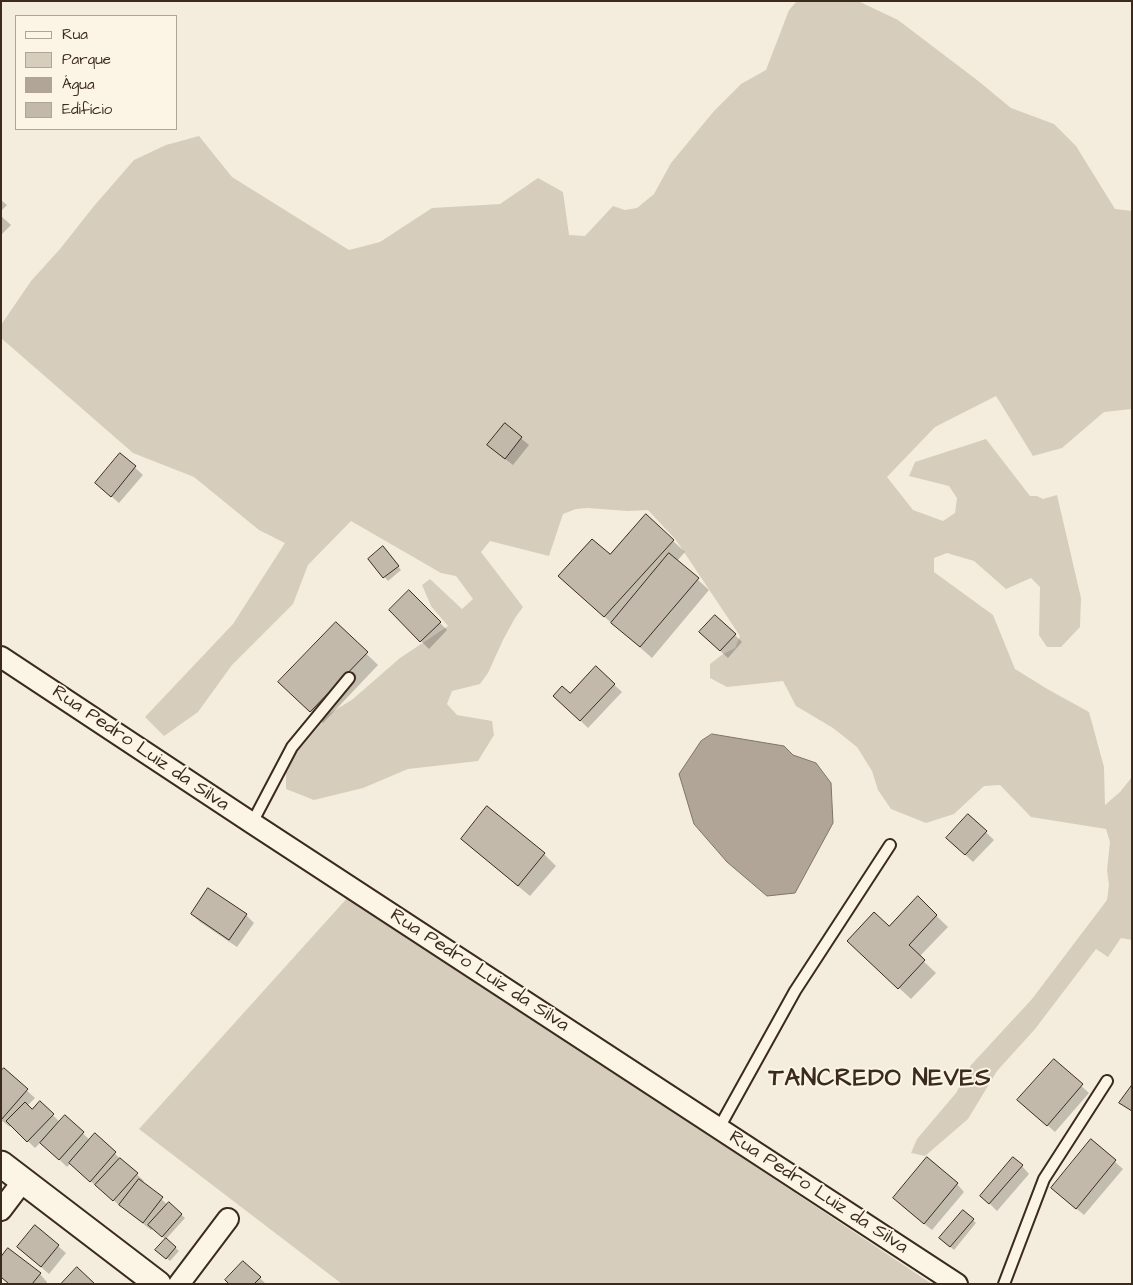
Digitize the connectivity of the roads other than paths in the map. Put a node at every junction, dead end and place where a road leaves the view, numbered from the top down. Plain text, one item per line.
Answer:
1 (1, 656) edge
2 (349, 678) dead end
3 (252, 823) junction
4 (890, 845) dead end
5 (1107, 1081) dead end
6 (719, 1128) junction
7 (1, 1164) edge
8 (23, 1181) junction
9 (1, 1210) edge
10 (228, 1219) dead end
11 (158, 1284) edge
12 (179, 1284) edge
13 (957, 1284) edge
14 (1004, 1284) edge

1 - 3 street, Rua Pedro Luiz da Silva
2 - 3 lane
3 - 6 street, Rua Pedro Luiz da Silva
4 - 6 lane
5 - 14 lane
6 - 13 street, Rua Pedro Luiz da Silva
7 - 8 street
8 - 9 street
8 - 11 street
10 - 12 street

